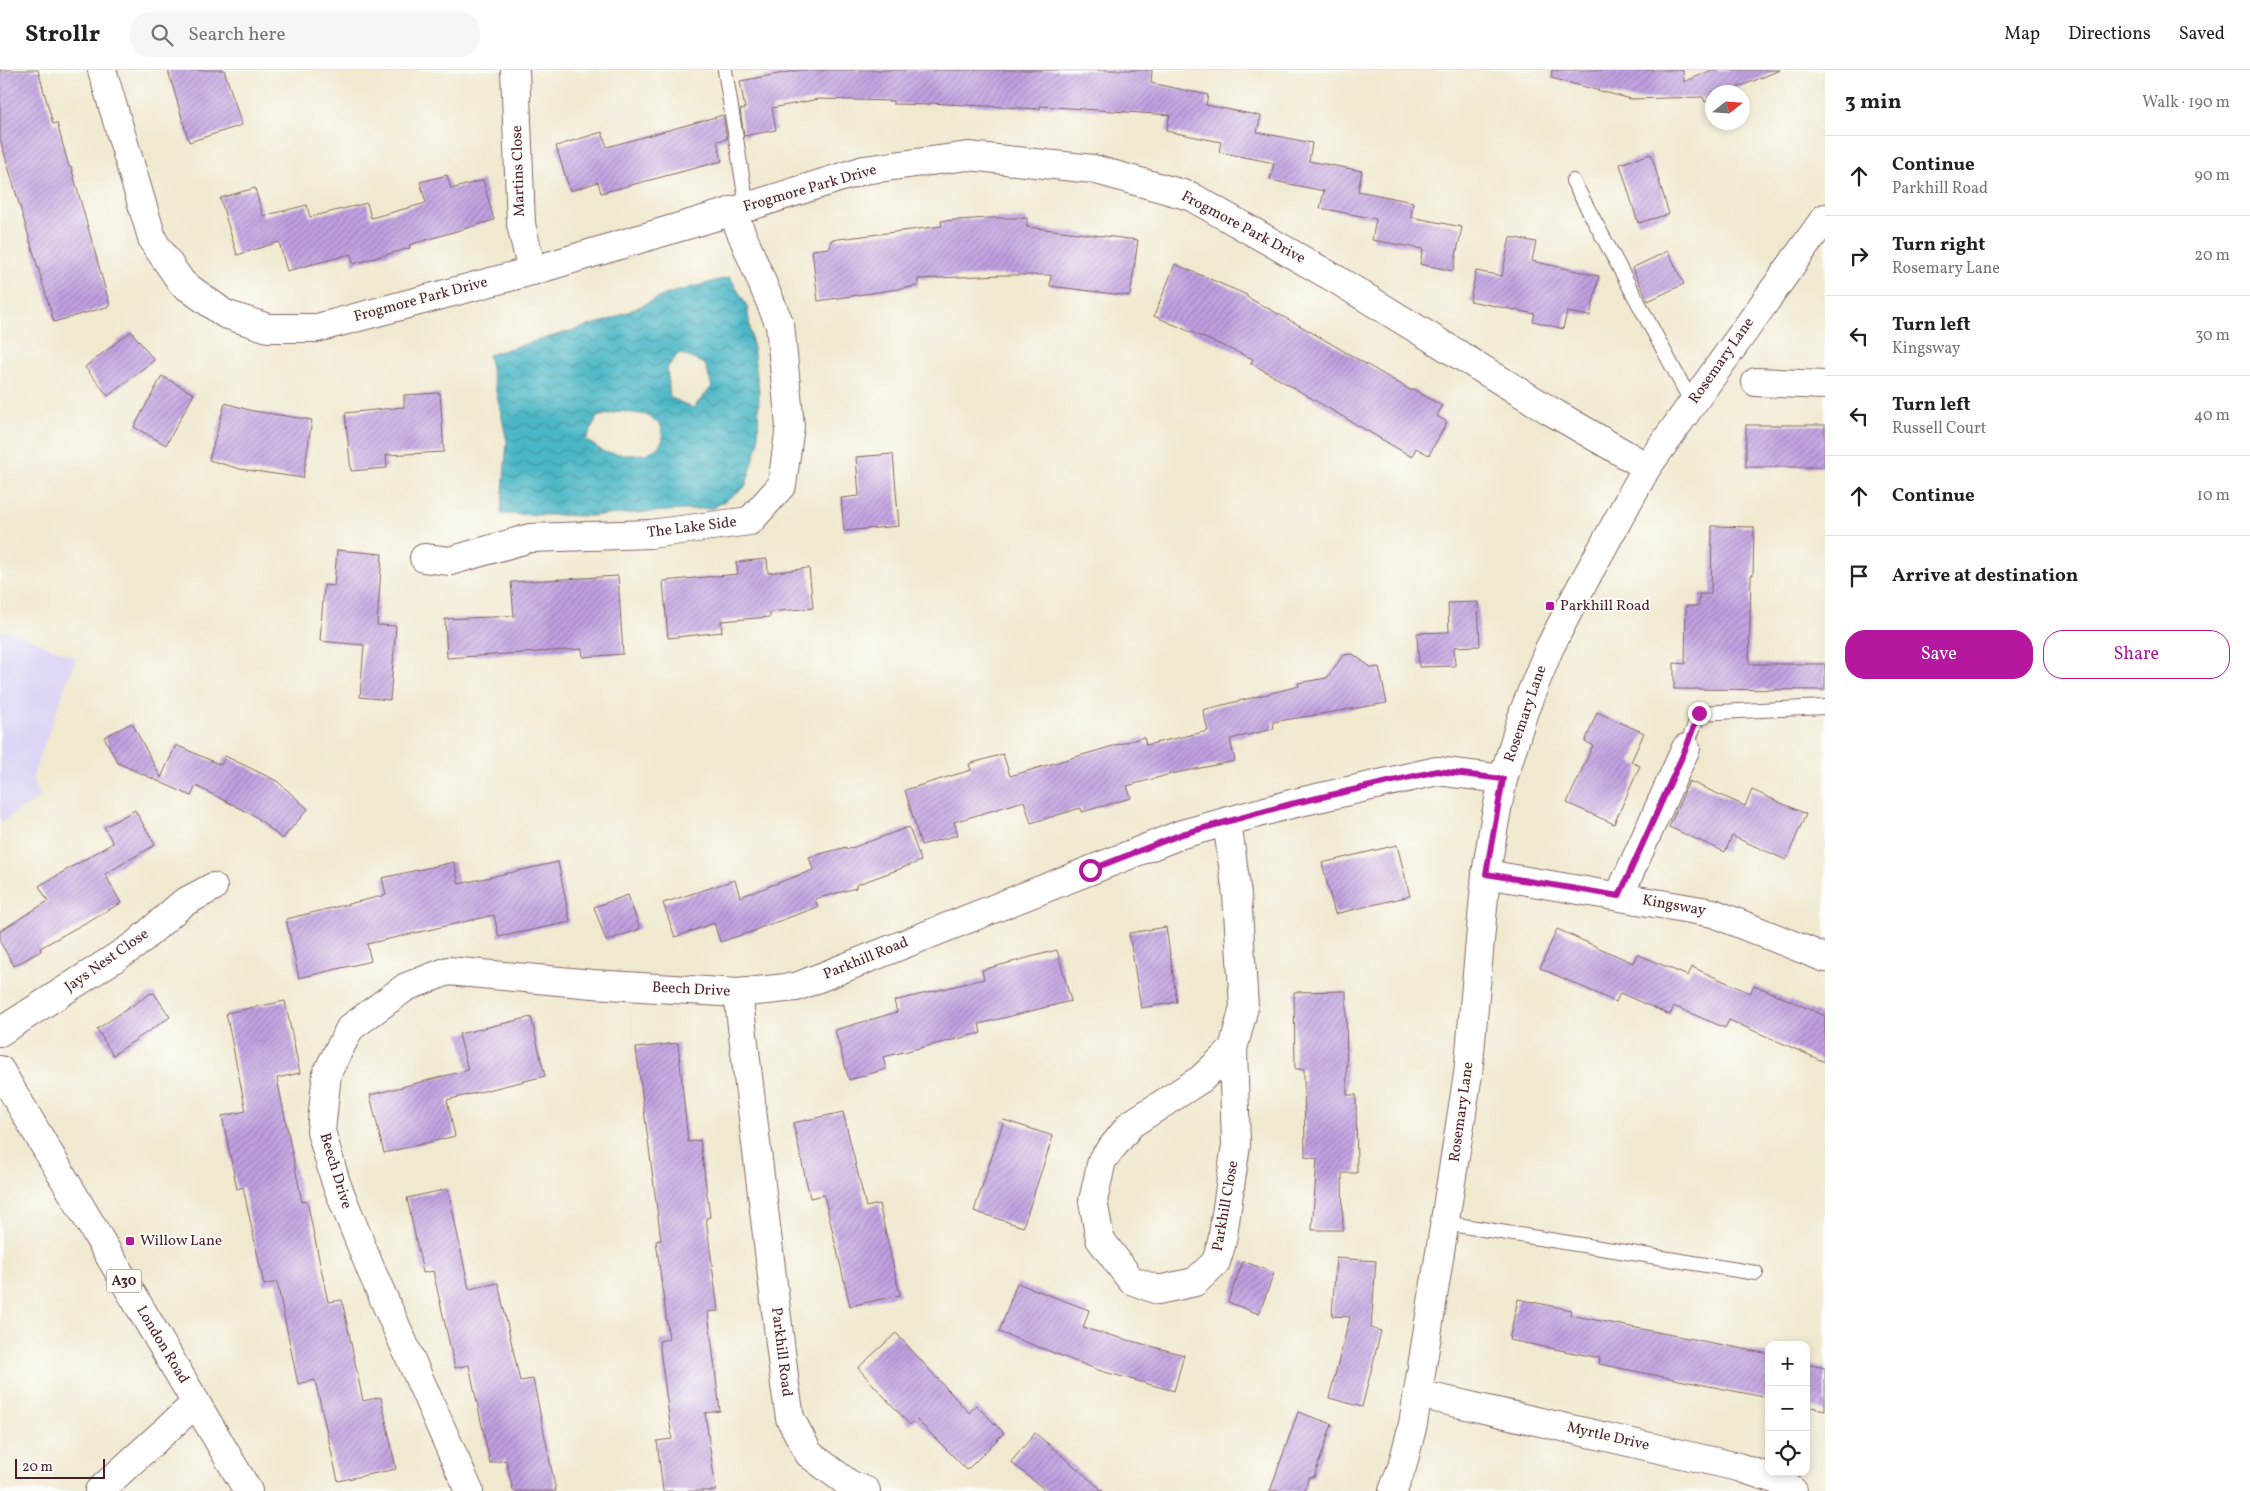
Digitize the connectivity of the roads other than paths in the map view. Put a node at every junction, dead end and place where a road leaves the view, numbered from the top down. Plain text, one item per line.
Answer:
1 (102, 70) edge
2 (515, 70) edge
3 (724, 70) edge
4 (1573, 181) dead end
5 (740, 209) junction
6 (1825, 218) edge
7 (532, 271) junction
8 (1756, 382) dead end
9 (1825, 385) edge
10 (1693, 405) junction
11 (1647, 467) junction
12 (424, 558) dead end
13 (1825, 707) edge
14 (1686, 748) joint
15 (1503, 779) junction
16 (1227, 821) junction
17 (1486, 874) junction
18 (213, 887) dead end
19 (1619, 896) junction
20 (1825, 958) edge
21 (738, 993) junction
22 (0, 1032) edge
23 (1233, 1049) junction
24 (0, 1070) edge
25 (1445, 1223) junction
26 (1756, 1273) dead end
27 (1418, 1394) junction
28 (196, 1403) junction
29 (99, 1491) edge
30 (248, 1491) edge
31 (469, 1491) edge
32 (866, 1491) edge
33 (1393, 1491) edge
34 (1794, 1491) edge

1 - 7 street, Frogmore Park Drive
2 - 7 street, Martins Close
3 - 5 lane
4 - 10 lane
5 - 7 street, Frogmore Park Drive
5 - 11 street, Frogmore Park Drive
5 - 12 street, The Lake Side
6 - 10 street, Rosemary Lane
8 - 9 street
10 - 11 street, Rosemary Lane
11 - 15 street, Rosemary Lane
13 - 14 lane
14 - 19 street
15 - 16 street, Parkhill Road
15 - 17 street, Rosemary Lane
16 - 21 street, Parkhill Road
16 - 23 street, Parkhill Close
17 - 19 street, Kingsway
17 - 25 street, Rosemary Lane
18 - 22 street, Jays Nest Close
19 - 20 street, Kingsway
21 - 31 street, Beech Drive
21 - 32 street, Parkhill Road
23 - 23 street, Parkhill Close
24 - 28 street, London Road / A30
25 - 26 lane
25 - 27 street, Rosemary Lane
27 - 33 street, Rosemary Lane
27 - 34 street, Myrtle Drive
28 - 29 street
28 - 30 street, London Road / A30

